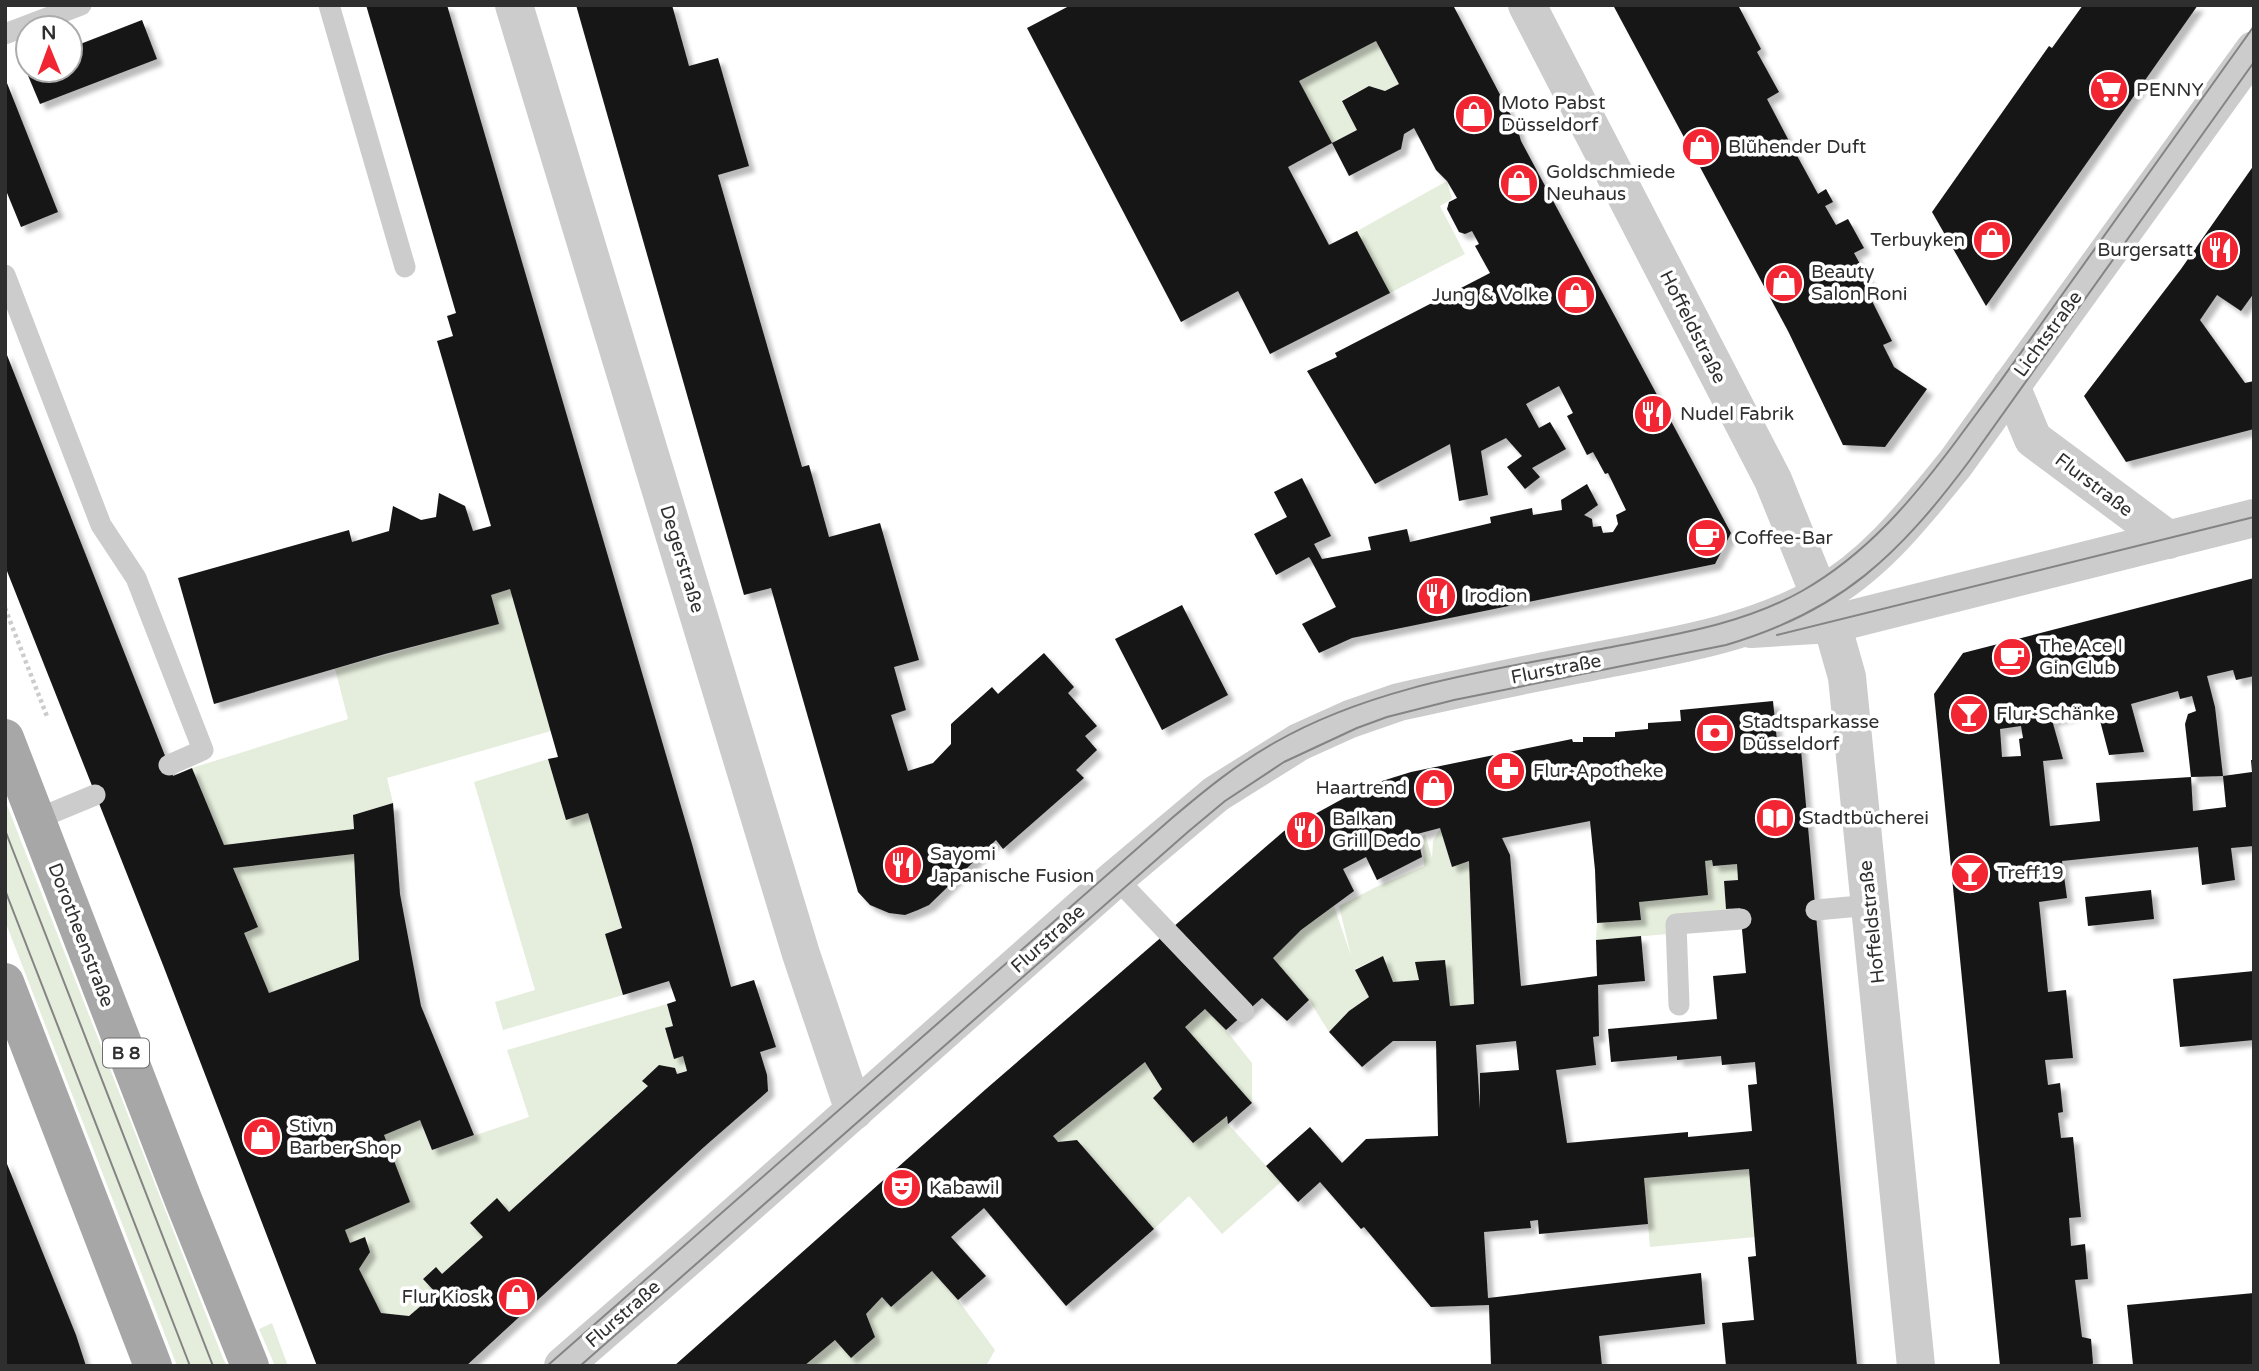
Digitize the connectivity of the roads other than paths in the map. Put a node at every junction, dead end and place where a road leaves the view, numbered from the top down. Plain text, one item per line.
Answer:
1 (329, 5) edge
2 (514, 5) edge
3 (1527, 5) edge
4 (71, 7) edge
5 (5, 34) edge
6 (2254, 50) edge
7 (405, 267) dead end
8 (5, 275) edge
9 (2011, 386) junction
10 (2254, 518) edge
11 (2169, 540) junction
12 (1826, 610) junction
13 (5, 738) edge
14 (169, 765) dead end
15 (95, 795) dead end
16 (37, 819) junction
17 (1116, 878) junction
18 (1871, 905) junction
19 (1816, 910) dead end
20 (1741, 919) dead end
21 (5, 982) edge
22 (1679, 1005) dead end
23 (1244, 1012) dead end
24 (854, 1111) junction
25 (153, 1366) edge
26 (250, 1366) edge
27 (563, 1366) edge
28 (1916, 1366) edge

1 - 7 lane
2 - 24 street, Degerstraße
3 - 12 street, Hoffeldstraße
4 - 5 lane
6 - 9 street, Lichtstraße
8 - 14 lane
9 - 11 street, Flurstraße
9 - 12 street, Lichtstraße
10 - 11 street, Flurstraße
11 - 12 street, Flurstraße
12 - 17 street, Flurstraße
12 - 18 street, Hoffeldstraße
13 - 16 main road, Dorotheenstraße / B 8
15 - 16 lane
16 - 26 main road, Dorotheenstraße / B 8
17 - 23 lane
17 - 24 street, Flurstraße
18 - 19 lane
18 - 28 street, Hoffeldstraße
20 - 22 lane
21 - 25 main road
24 - 27 street, Flurstraße

